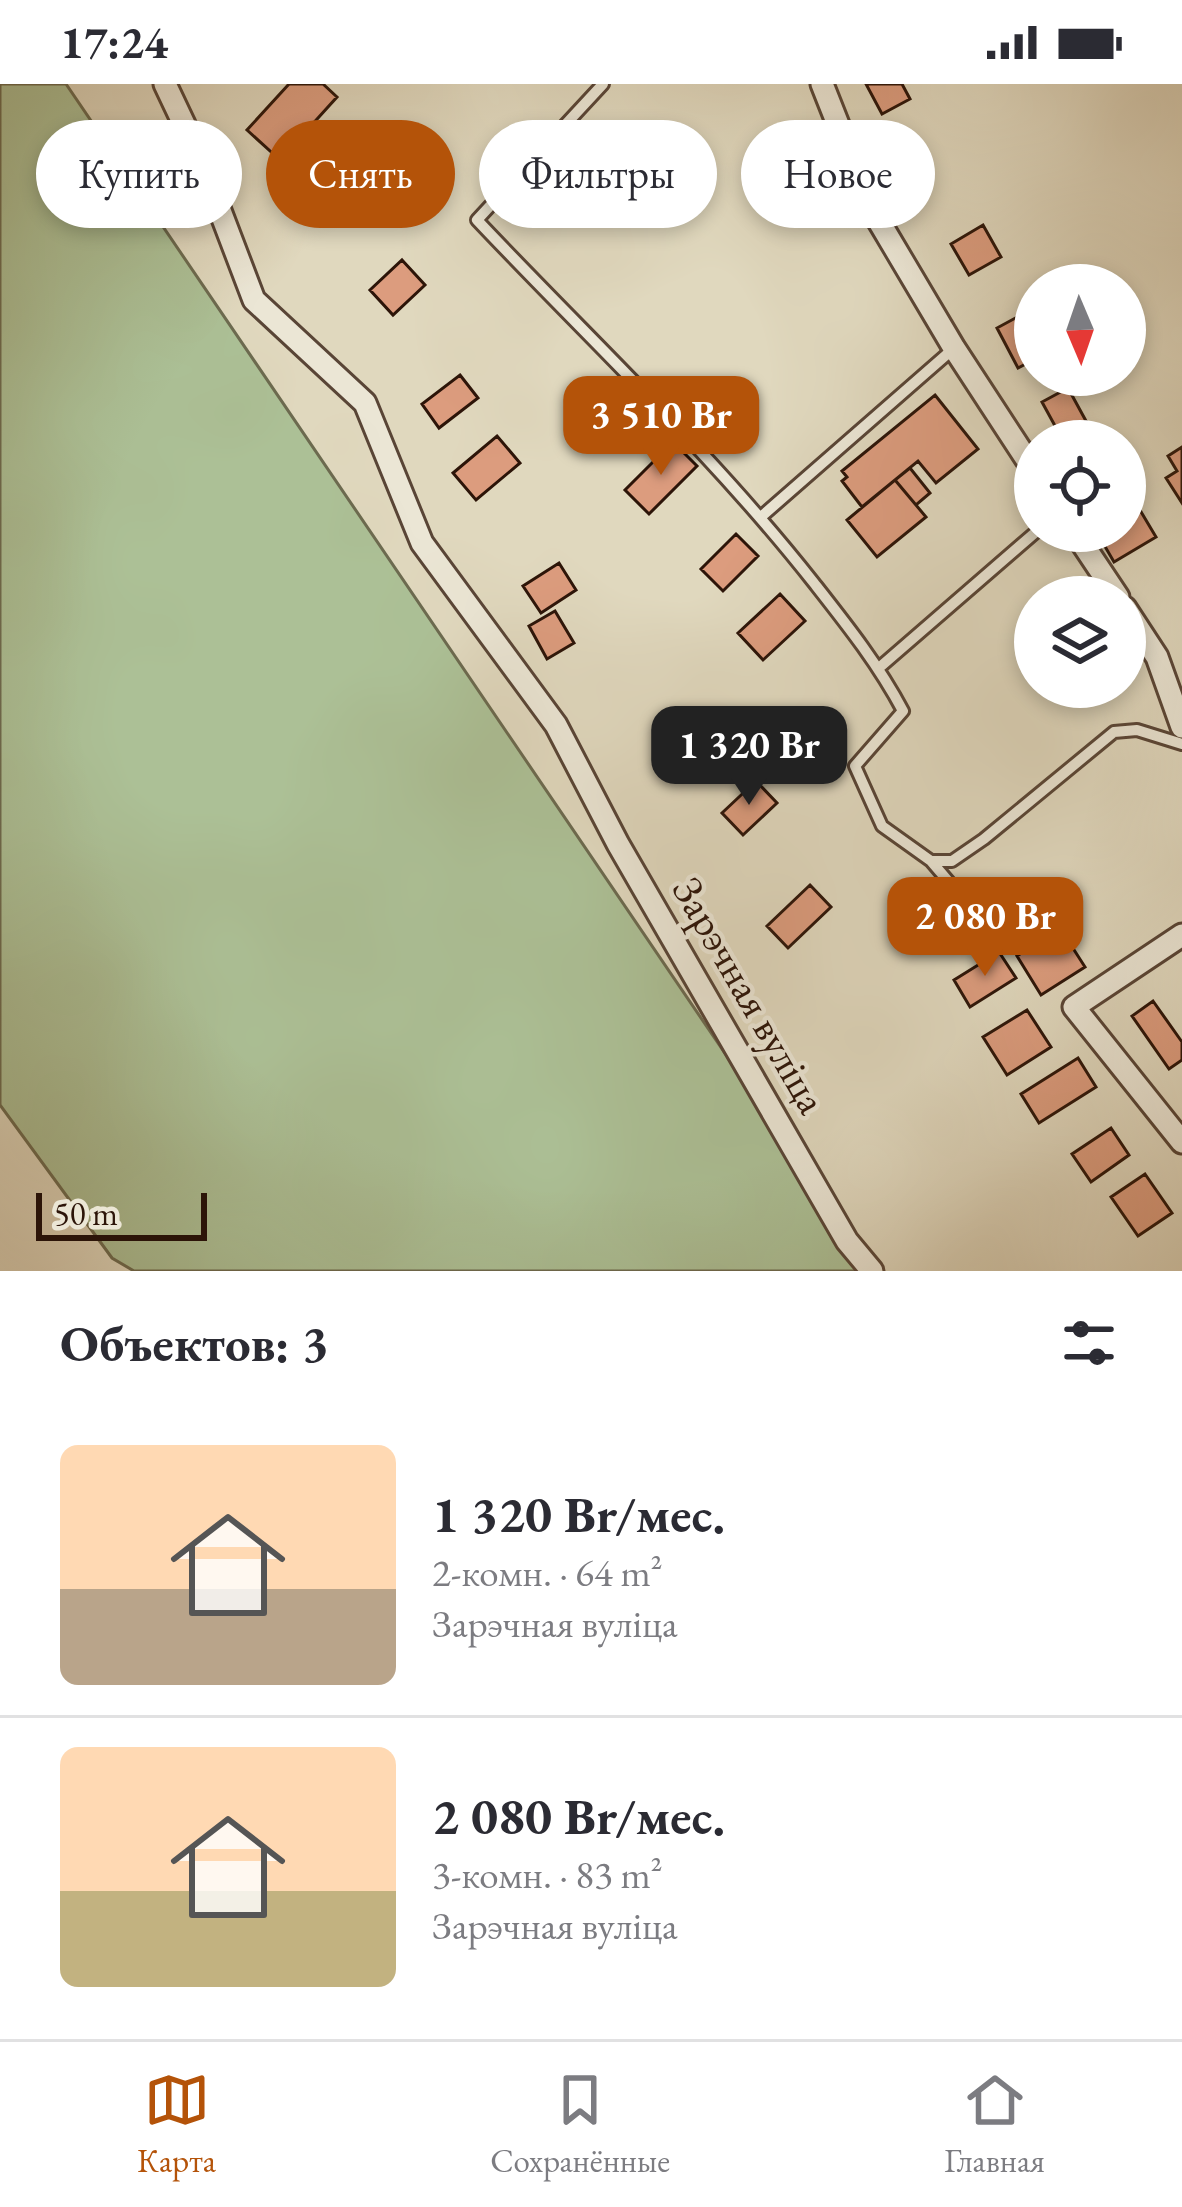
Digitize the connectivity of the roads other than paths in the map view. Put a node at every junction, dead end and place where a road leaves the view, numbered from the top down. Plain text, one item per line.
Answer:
1 (165, 84) edge
2 (603, 84) edge
3 (823, 84) edge
4 (954, 348) junction
5 (1014, 440) edge
6 (762, 516) junction
7 (1014, 551) edge
8 (1146, 640) edge
9 (880, 668) junction
10 (1182, 727) edge
11 (1182, 744) edge
12 (931, 860) junction
13 (978, 916) dead end
14 (1182, 934) edge
15 (1182, 1142) edge
16 (872, 1271) edge

1 - 16 street, Зарэчная вуліца
2 - 6 lane
3 - 4 street
4 - 5 street
4 - 6 lane
6 - 9 lane
7 - 9 lane
8 - 10 street
9 - 12 lane
11 - 12 lane
12 - 13 lane
14 - 15 street

